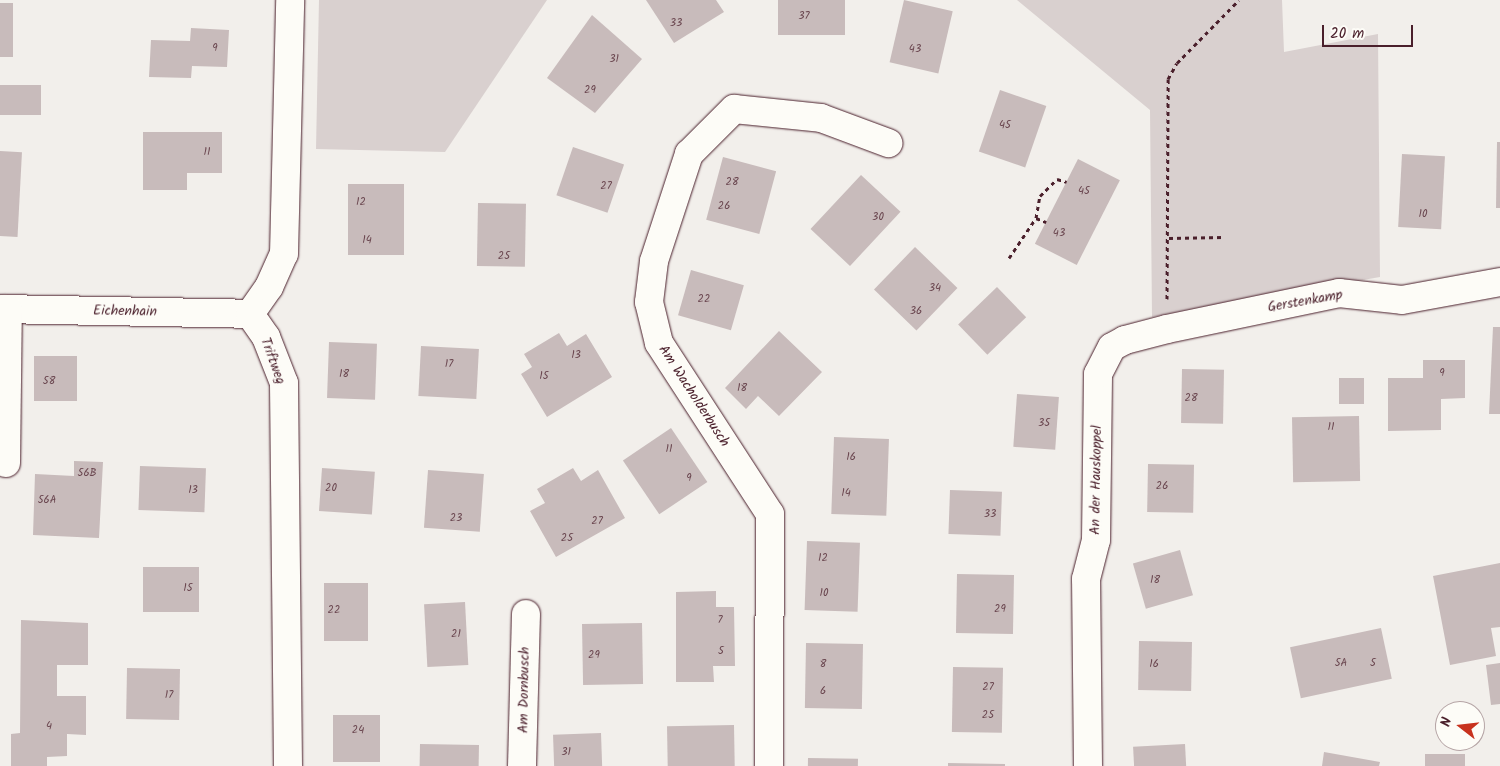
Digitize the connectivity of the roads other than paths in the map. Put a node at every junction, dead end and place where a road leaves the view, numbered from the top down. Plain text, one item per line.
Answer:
1 (290, 0) edge
2 (888, 143) dead end
3 (1500, 282) edge
4 (4, 309) edge
5 (250, 314) junction
6 (1112, 347) joint
7 (6, 463) dead end
8 (526, 614) dead end
9 (288, 766) edge
10 (522, 766) edge
11 (769, 766) edge
12 (1088, 766) edge

1 - 5 street
2 - 11 street, Am Wacholderbusch
3 - 6 street, Gerstenkamp
4 - 5 street, Eichenhain
4 - 7 street
5 - 9 street, Triftweg
6 - 12 street, An der Hauskoppel
8 - 10 street, Am Dornbusch

